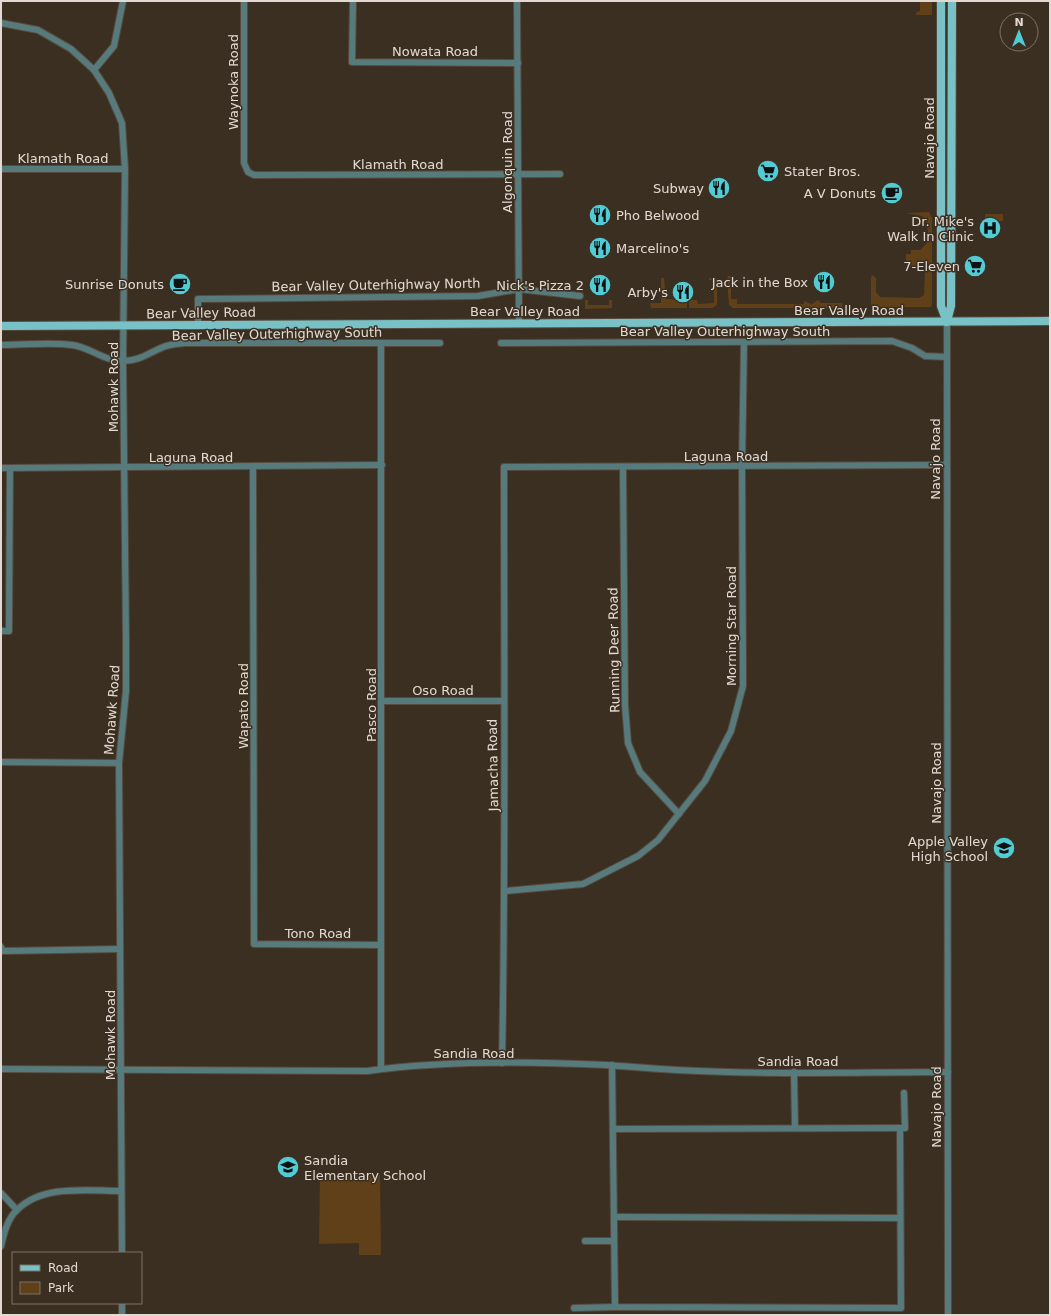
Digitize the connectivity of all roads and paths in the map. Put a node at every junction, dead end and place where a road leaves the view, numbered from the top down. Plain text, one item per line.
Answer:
1 (123, 1) edge
2 (244, 1) edge
3 (353, 1) edge
4 (517, 1) edge
5 (941, 1) edge
6 (952, 1) edge
7 (1, 23) edge
8 (518, 63) junction
9 (94, 70) junction
10 (244, 163) joint
11 (1, 168) edge
12 (125, 168) junction
13 (518, 174) junction
14 (560, 174) dead end
15 (519, 289) junction
16 (580, 296) dead end
17 (1050, 321) edge
18 (947, 322) junction
19 (519, 323) junction
20 (198, 325) junction
21 (1, 326) edge
22 (125, 326) junction
23 (440, 342) dead end
24 (744, 342) junction
25 (381, 343) junction
26 (501, 343) dead end
27 (1, 345) edge
28 (946, 357) junction
29 (123, 362) junction
30 (382, 465) junction
31 (947, 465) junction
32 (504, 467) joint
33 (742, 467) junction
34 (1, 468) edge
35 (10, 468) junction
36 (124, 468) junction
37 (253, 468) junction
38 (623, 468) junction
39 (1, 631) edge
40 (382, 701) junction
41 (504, 701) junction
42 (1, 762) edge
43 (119, 763) junction
44 (679, 814) junction
45 (506, 891) junction
46 (254, 944) joint
47 (381, 944) junction
48 (1, 947) edge
49 (120, 949) junction
50 (502, 1063) junction
51 (612, 1065) junction
52 (381, 1068) junction
53 (1, 1069) edge
54 (121, 1069) junction
55 (794, 1072) junction
56 (948, 1072) junction
57 (904, 1093) dead end
58 (795, 1128) junction
59 (900, 1128) junction
60 (614, 1129) junction
61 (121, 1191) junction
62 (1, 1193) edge
63 (17, 1210) junction
64 (614, 1217) junction
65 (900, 1218) junction
66 (585, 1241) dead end
67 (614, 1241) junction
68 (1, 1246) edge
69 (122, 1252) edge
70 (122, 1304) edge
71 (615, 1307) junction
72 (574, 1308) dead end
73 (122, 1315) edge
74 (948, 1315) edge

1 - 9 street
2 - 10 street, Waynoka Road
3 - 8 street, Nowata Road
4 - 8 street, Algonquin Road
5 - 18 main road, Navajo Road
6 - 18 main road, Navajo Road
7 - 9 street, Mohawk Road
8 - 13 street, Algonquin Road
9 - 12 street, Mohawk Road
10 - 13 street, Klamath Road
11 - 12 street, Klamath Road
12 - 22 street, Mohawk Road
13 - 14 street, Klamath Road
13 - 15 street, Algonquin Road
15 - 16 street, Bear Valley Outerhighway North
15 - 19 street, Algonquin Road
15 - 20 street, Bear Valley Outerhighway North
17 - 18 main road, Bear Valley Road
18 - 19 main road, Bear Valley Road
18 - 28 street, Navajo Road
19 - 20 main road, Bear Valley Road
20 - 22 main road, Bear Valley Road
21 - 22 main road, Bear Valley Road
22 - 29 street, Mohawk Road
23 - 25 street, Bear Valley Outerhighway South
24 - 26 street, Bear Valley Outerhighway South
24 - 28 street, Bear Valley Outerhighway South
24 - 33 street, Morning Star Road
25 - 29 street, Bear Valley Outerhighway South
25 - 30 street, Pasco Road
27 - 29 street, Bear Valley Outerhighway South
28 - 31 street, Navajo Road
29 - 36 street, Mohawk Road
30 - 37 street, Laguna Road
30 - 40 street, Pasco Road
31 - 33 street, Laguna Road
31 - 56 street, Navajo Road
32 - 38 street, Laguna Road
32 - 41 street, Jamacha Road
33 - 38 street, Laguna Road
33 - 44 street, Morning Star Road
34 - 35 street, Laguna Road
35 - 36 street, Laguna Road
35 - 39 street
36 - 37 street, Laguna Road
36 - 43 street, Mohawk Road
37 - 46 street, Wapato Road
38 - 44 street, Running Deer Road
40 - 41 street, Oso Road
40 - 47 street, Pasco Road
41 - 45 street, Jamacha Road
42 - 43 street
43 - 49 street, Mohawk Road
44 - 45 street, Morning Star Road
45 - 50 street, Jamacha Road
46 - 47 street, Tono Road
47 - 52 street, Pasco Road
48 - 49 street
49 - 54 street, Mohawk Road
50 - 51 street, Sandia Road
50 - 52 street, Sandia Road
51 - 55 street, Sandia Road
51 - 60 street
52 - 54 street, Sandia Road
53 - 54 street, Sandia Road
54 - 61 street, Mohawk Road
55 - 56 street, Sandia Road
55 - 58 street
56 - 74 street, Navajo Road
57 - 59 street
58 - 59 street
58 - 60 street
59 - 65 street
60 - 64 street
61 - 63 street
61 - 69 street, Mohawk Road
62 - 63 street
63 - 68 street
64 - 65 street
64 - 67 street
65 - 71 street
66 - 67 street
67 - 71 street
70 - 73 street
71 - 72 street

